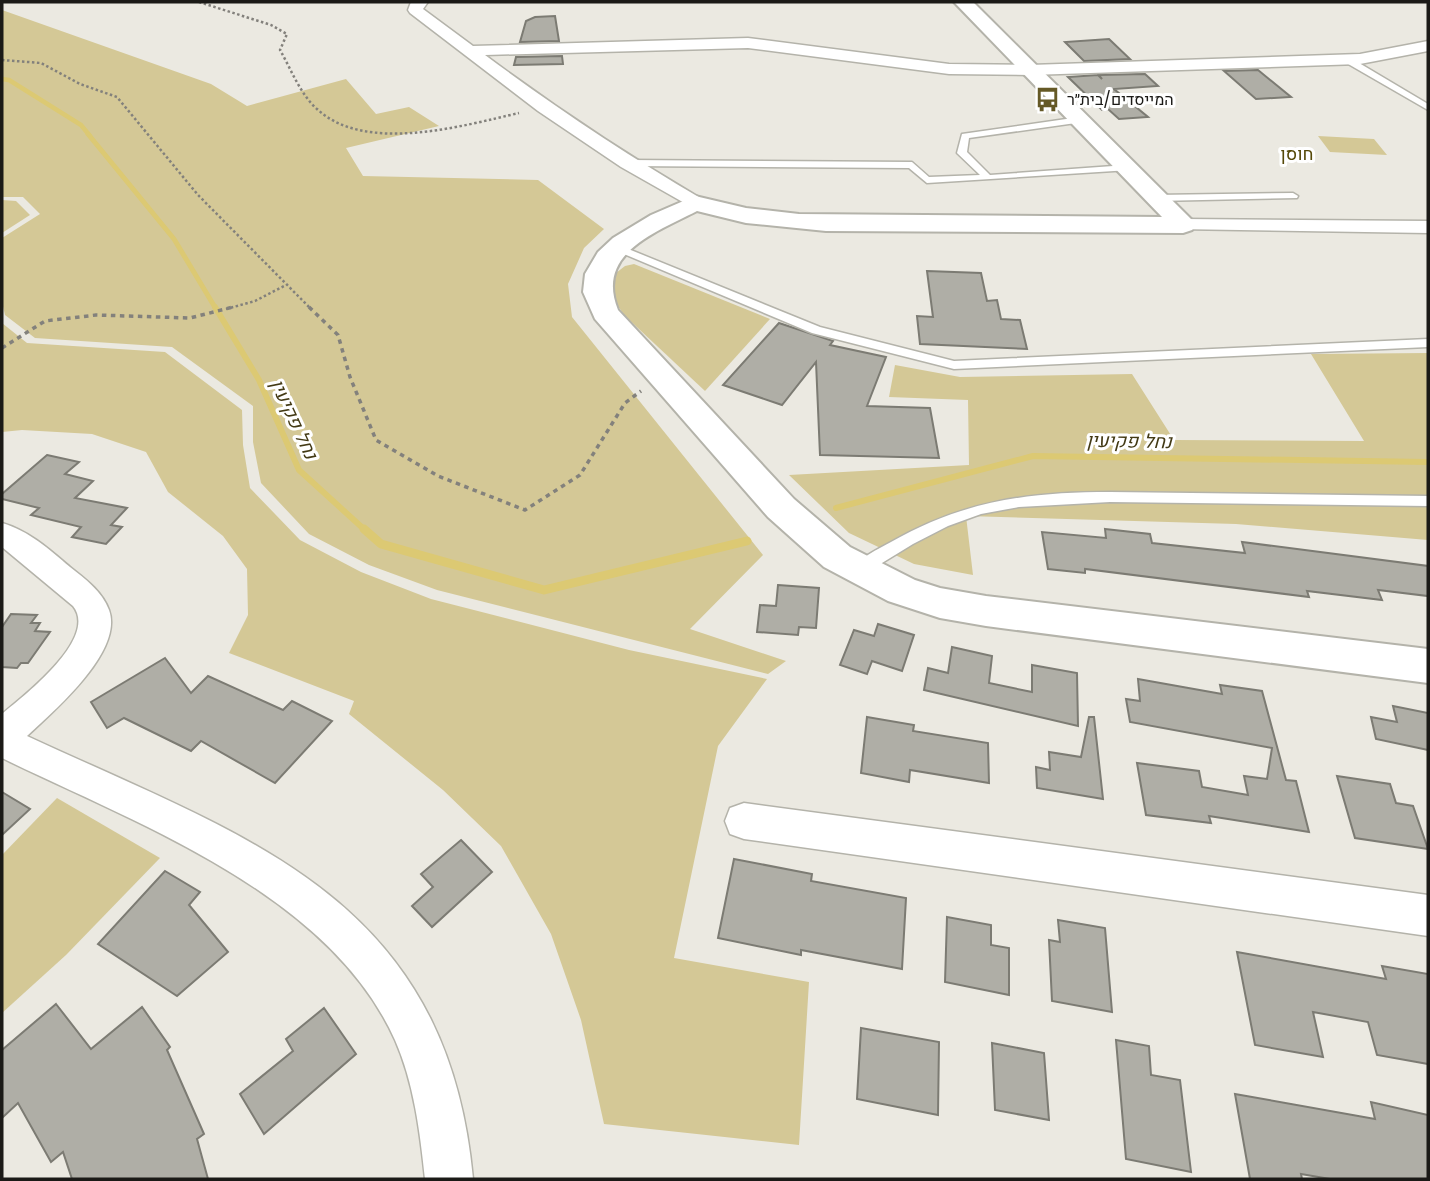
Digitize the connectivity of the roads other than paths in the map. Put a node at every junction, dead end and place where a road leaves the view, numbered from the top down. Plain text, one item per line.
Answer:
1 (421, 2) edge
2 (963, 2) edge
3 (1428, 47) edge
4 (474, 51) junction
5 (1346, 59) junction
6 (1031, 70) junction
7 (1428, 107) edge
8 (1080, 120) junction
9 (628, 163) junction
10 (1127, 168) junction
11 (988, 178) junction
12 (1293, 197) dead end
13 (1156, 198) junction
14 (695, 203) junction
15 (1183, 225) junction
16 (1428, 227) edge
17 (616, 247) junction
18 (1428, 342) edge
19 (1428, 501) edge
20 (2, 534) edge
21 (858, 570) junction
22 (1428, 666) edge
23 (2, 739) edge
24 (744, 821) dead end
25 (1428, 916) edge
26 (449, 1179) edge

1 - 4 street
2 - 6 street
3 - 5 street
4 - 6 street
4 - 9 street
5 - 6 street
5 - 7 lane
6 - 8 street
8 - 10 street
8 - 11 lane
9 - 11 lane
9 - 14 street
10 - 11 lane
10 - 13 street
12 - 13 lane
13 - 15 street
14 - 15 street
14 - 17 street
15 - 16 street
17 - 18 lane
17 - 21 street
19 - 21 lane
20 - 23 street
21 - 22 street
23 - 26 street
24 - 25 street

